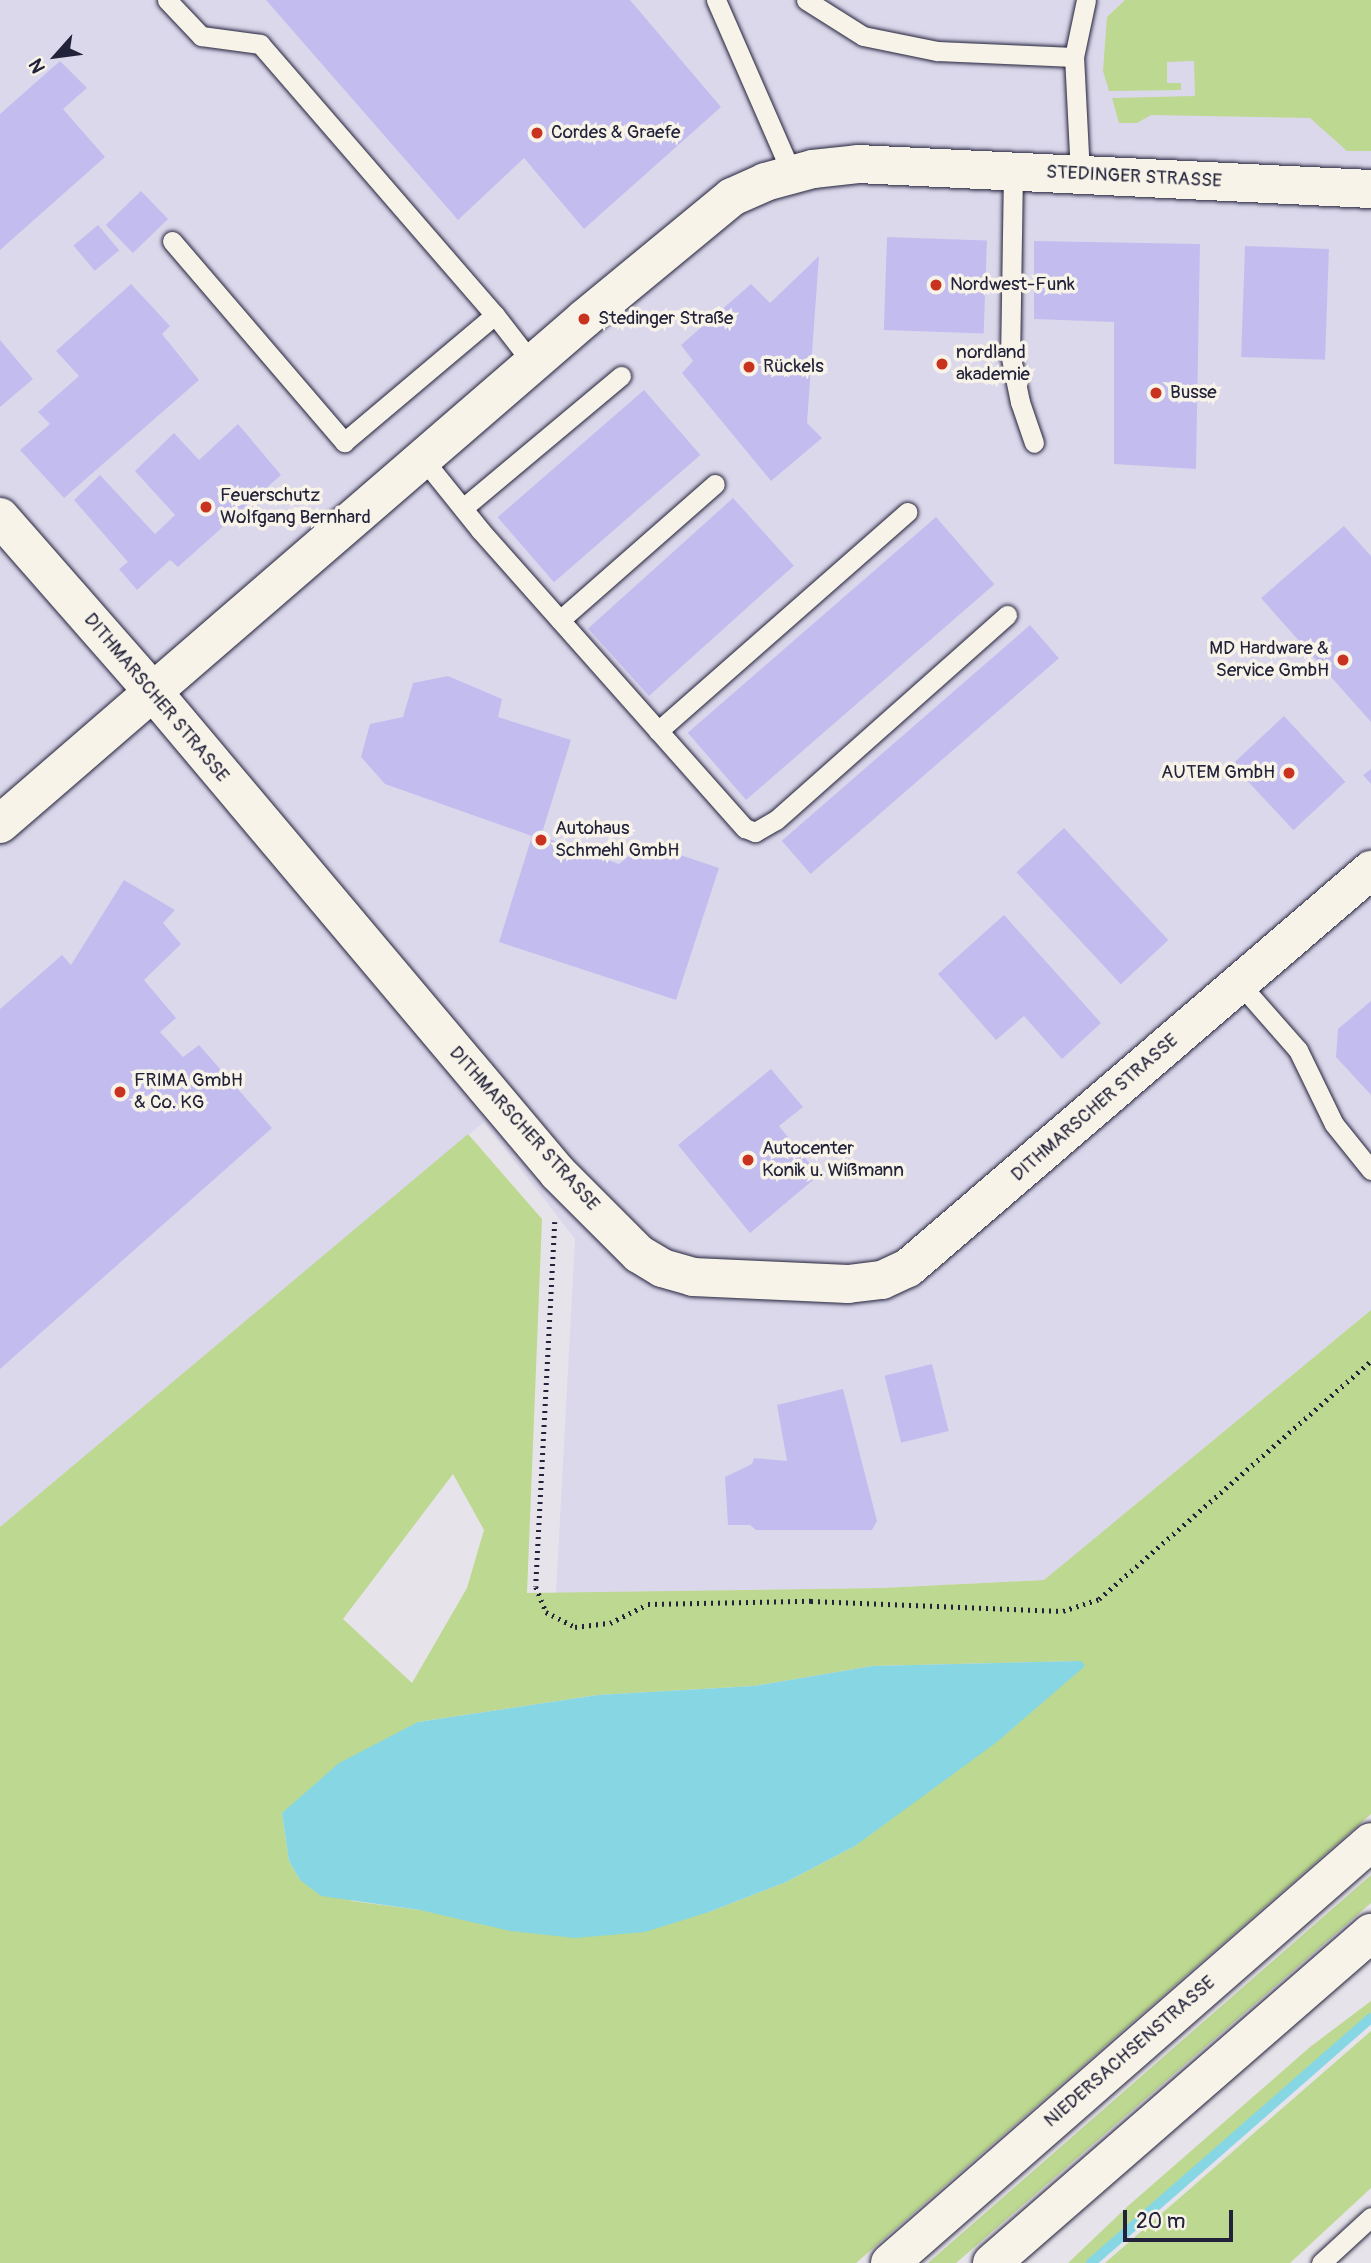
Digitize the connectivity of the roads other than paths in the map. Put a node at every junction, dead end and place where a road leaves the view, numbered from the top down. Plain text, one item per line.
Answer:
1 (167, 0) edge
2 (716, 0) edge
3 (806, 0) edge
4 (1086, 0) edge
5 (1074, 57) junction
6 (1013, 171) junction
7 (792, 174) junction
8 (1080, 174) junction
9 (1371, 189) edge
10 (172, 241) dead end
11 (495, 315) junction
12 (533, 364) junction
13 (621, 376) dead end
14 (1034, 443) dead end
15 (423, 459) junction
16 (715, 484) dead end
17 (463, 508) junction
18 (907, 512) dead end
19 (0, 517) edge
20 (1007, 615) dead end
21 (561, 620) junction
22 (153, 692) junction
23 (658, 731) junction
24 (0, 824) edge
25 (1371, 870) edge
26 (1240, 984) junction
27 (1371, 1170) edge
28 (1371, 1842) edge
29 (1371, 1933) edge
30 (1371, 2217) edge
31 (890, 2263) edge
32 (992, 2263) edge
33 (1321, 2263) edge

1 - 11 lane
2 - 7 lane
3 - 5 lane
4 - 5 lane
5 - 8 lane
6 - 7 street, STEDINGER STRASSE
6 - 8 street, STEDINGER STRASSE
6 - 14 lane
7 - 12 street, STEDINGER STRASSE
8 - 9 street, STEDINGER STRASSE
10 - 11 lane
11 - 12 lane
12 - 15 street, STEDINGER STRASSE
13 - 17 lane
15 - 17 lane
15 - 22 street, STEDINGER STRASSE
16 - 21 lane
17 - 21 lane
18 - 23 lane
19 - 22 street, DITHMARSCHER STRASSE
20 - 23 lane
21 - 23 lane
22 - 24 street, STEDINGER STRASSE
22 - 26 street, DITHMARSCHER STRASSE
25 - 26 street, DITHMARSCHER STRASSE
26 - 27 lane
28 - 31 street, NIEDERSACHSENSTRASSE
29 - 32 street
30 - 33 lane

